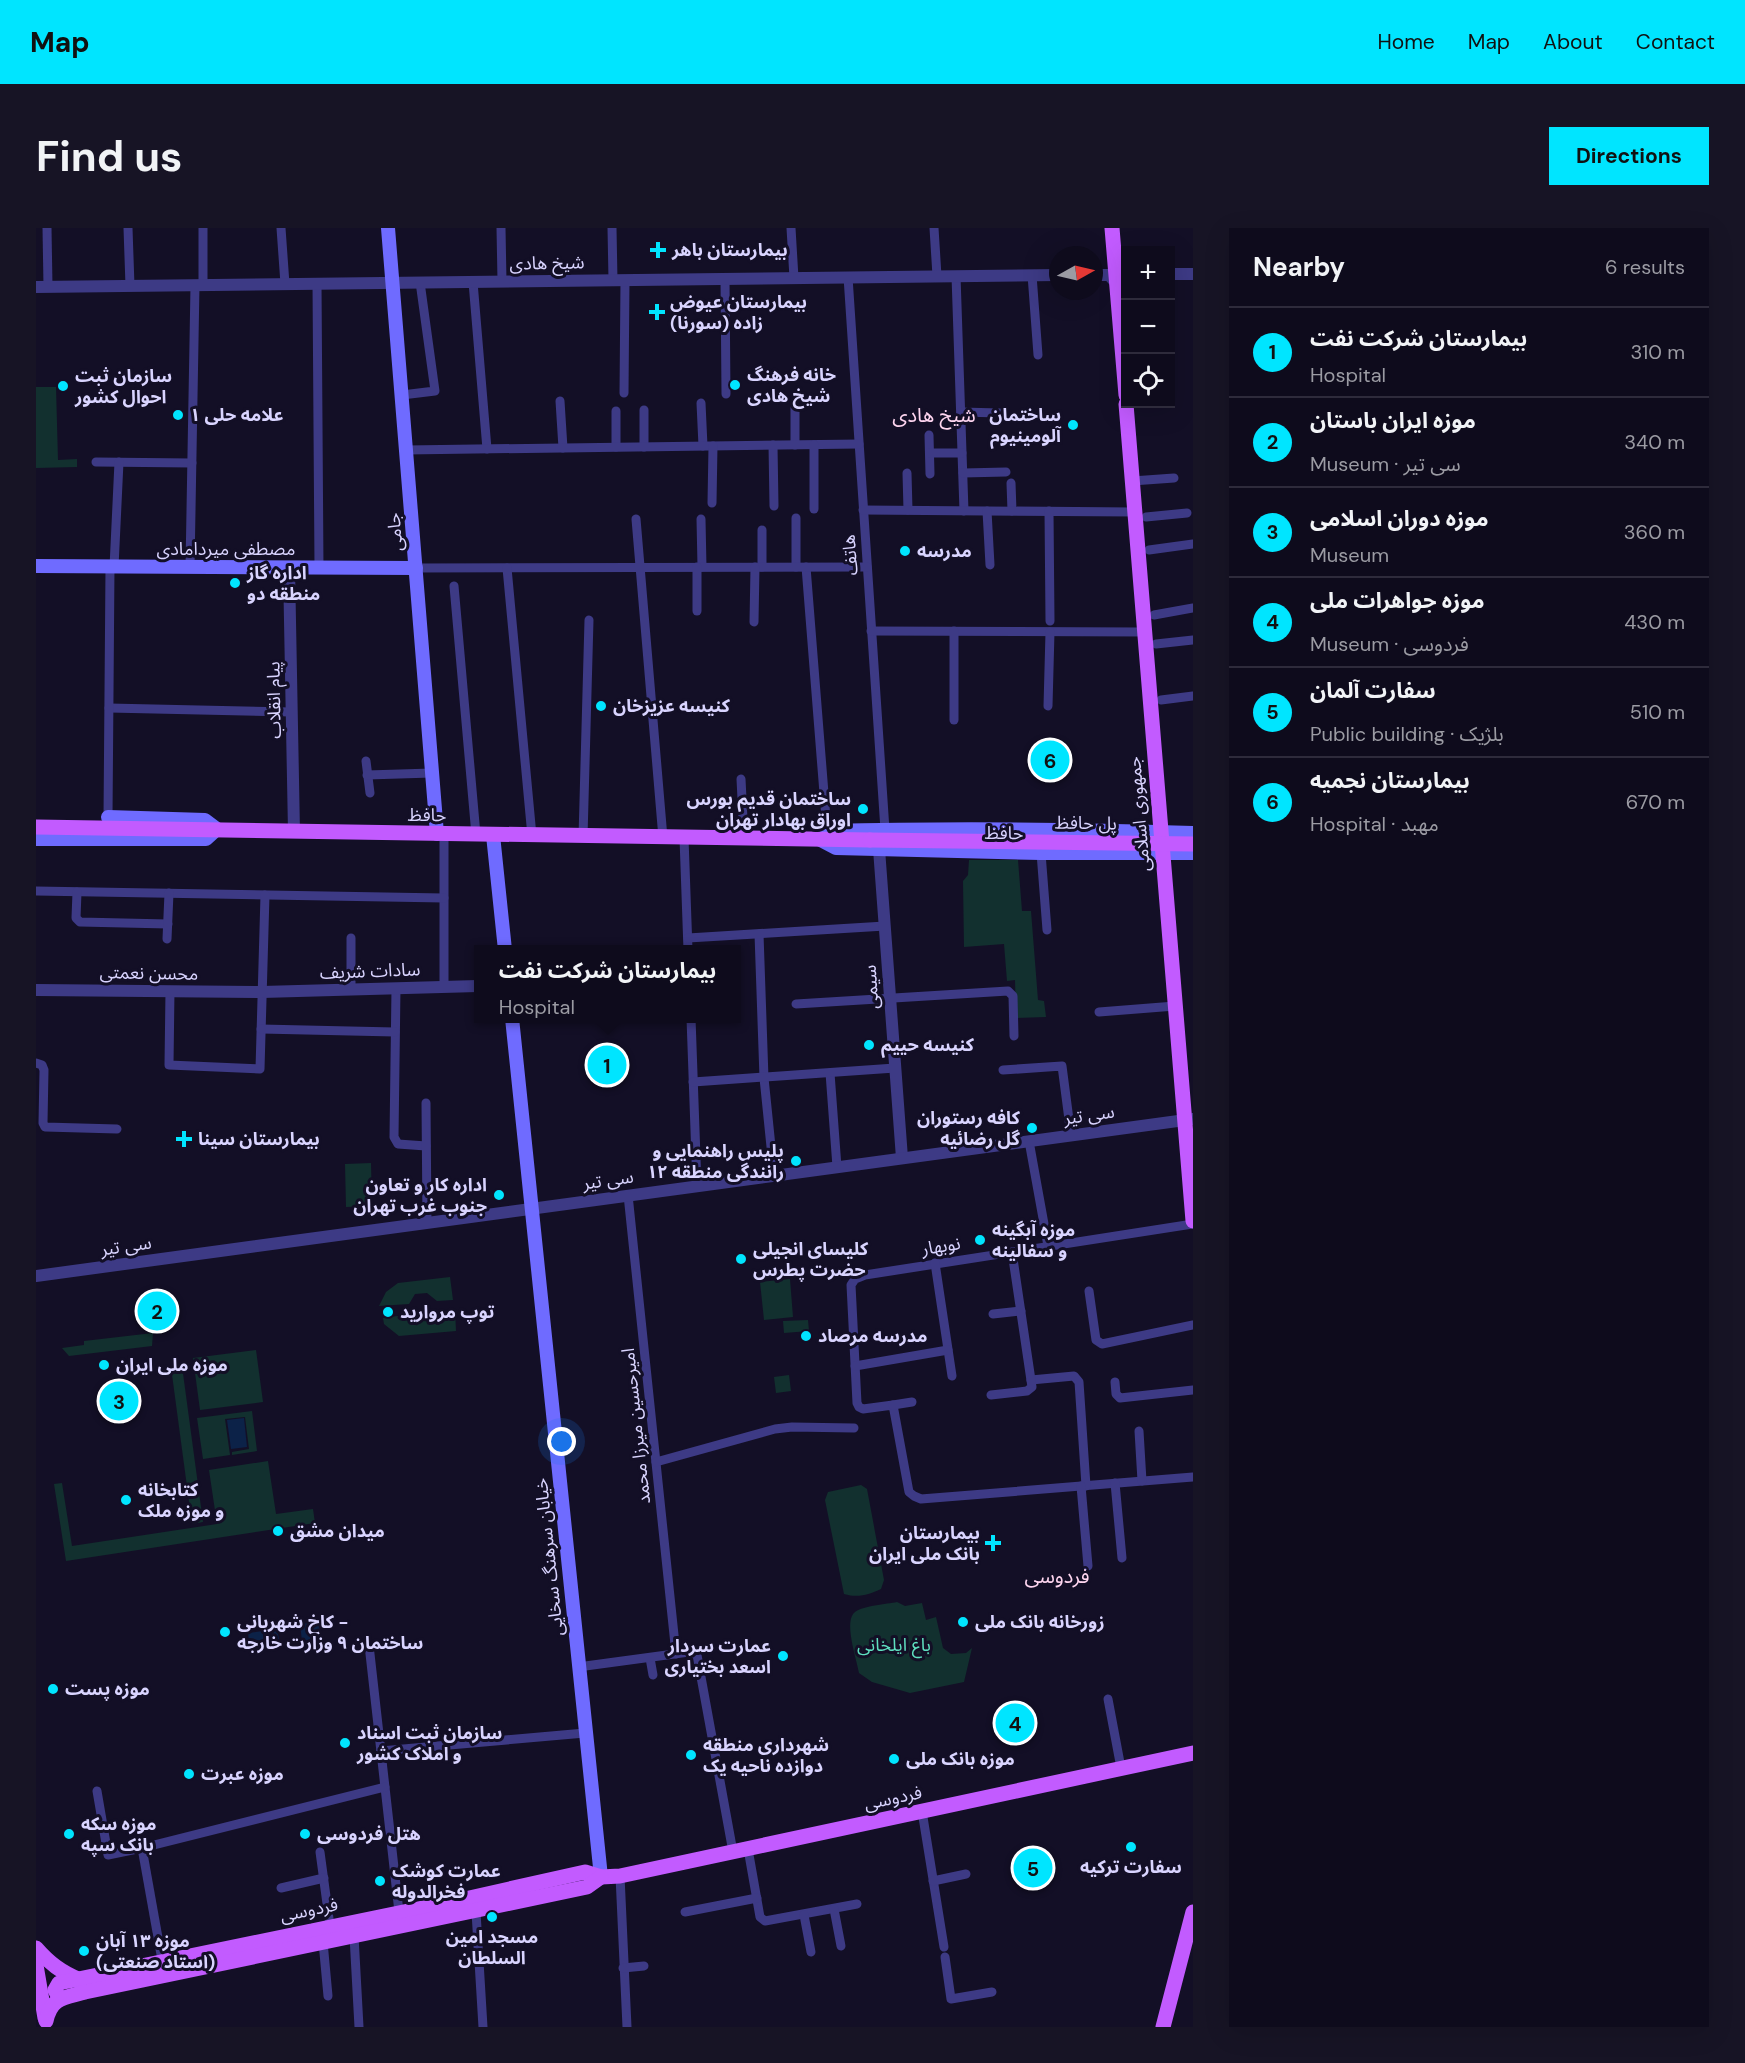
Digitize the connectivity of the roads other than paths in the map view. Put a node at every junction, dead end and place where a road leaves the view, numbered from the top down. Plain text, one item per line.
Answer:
1 (47, 228) edge
2 (128, 228) edge
3 (202, 228) edge
4 (281, 228) edge
5 (388, 228) edge
6 (501, 228) edge
7 (612, 228) edge
8 (791, 228) edge
9 (934, 228) edge
10 (1112, 228) edge
11 (1175, 274) edge
12 (1193, 274) edge
13 (1032, 275) junction
14 (1049, 275) edge
15 (1103, 275) edge
16 (938, 276) junction
17 (956, 276) junction
18 (848, 277) junction
19 (794, 278) junction
20 (1119, 278) edge
21 (725, 279) junction
22 (619, 280) junction
23 (502, 281) junction
24 (393, 282) junction
25 (420, 282) junction
26 (473, 282) junction
27 (317, 283) junction
28 (285, 284) junction
29 (199, 285) junction
30 (130, 286) junction
31 (42, 287) edge
32 (1123, 354) edge
33 (1038, 355) dead end
34 (624, 393) dead end
35 (726, 394) dead end
36 (402, 395) junction
37 (560, 401) dead end
38 (701, 403) dead end
39 (795, 408) dead end
40 (1126, 408) edge
41 (644, 410) dead end
42 (616, 411) dead end
43 (961, 412) junction
44 (1000, 412) dead end
45 (929, 435) dead end
46 (859, 444) junction
47 (773, 445) junction
48 (795, 445) junction
49 (814, 445) junction
50 (703, 446) junction
51 (713, 446) junction
52 (616, 447) junction
53 (644, 447) junction
54 (563, 448) junction
55 (487, 449) junction
56 (406, 450) junction
57 (930, 453) junction
58 (962, 453) junction
59 (96, 462) dead end
60 (118, 462) junction
61 (192, 463) junction
62 (1006, 472) dead end
63 (907, 473) dead end
64 (963, 473) junction
65 (930, 474) dead end
66 (1174, 478) dead end
67 (1132, 481) junction
68 (1011, 483) dead end
69 (712, 503) dead end
70 (774, 506) dead end
71 (814, 509) dead end
72 (863, 510) junction
73 (908, 510) junction
74 (964, 511) junction
75 (987, 511) junction
76 (1011, 511) junction
77 (1049, 511) junction
78 (1187, 513) dead end
79 (1139, 516) junction
80 (796, 518) dead end
81 (636, 519) dead end
82 (700, 519) dead end
83 (762, 530) dead end
84 (1193, 544) edge
85 (1143, 551) junction
86 (36, 566) edge
87 (990, 566) dead end
88 (112, 567) junction
89 (190, 567) junction
90 (640, 567) junction
91 (699, 567) junction
92 (759, 567) junction
93 (801, 567) junction
94 (867, 567) junction
95 (289, 568) junction
96 (320, 568) junction
97 (416, 568) junction
98 (507, 568) junction
99 (454, 586) dead end
100 (1193, 608) edge
101 (696, 611) dead end
102 (589, 620) dead end
103 (1050, 621) dead end
104 (754, 622) dead end
105 (871, 631) junction
106 (1149, 631) junction
107 (954, 632) junction
108 (1050, 632) junction
109 (1193, 640) edge
110 (1193, 696) edge
111 (1155, 700) junction
112 (1048, 706) dead end
113 (109, 708) junction
114 (292, 712) junction
115 (954, 720) dead end
116 (366, 761) dead end
117 (432, 773) junction
118 (367, 775) junction
119 (741, 779) dead end
120 (370, 793) dead end
121 (108, 817) joint
122 (36, 827) edge
123 (217, 829) junction
124 (885, 830) junction
125 (1104, 830) junction
126 (294, 832) junction
127 (1160, 832) junction
128 (1193, 833) edge
129 (440, 834) junction
130 (476, 835) junction
131 (493, 835) junction
132 (532, 836) junction
133 (824, 836) junction
134 (583, 837) junction
135 (36, 838) edge
136 (663, 838) junction
137 (684, 838) junction
138 (744, 839) junction
139 (874, 844) junction
140 (1193, 844) edge
141 (1041, 853) junction
142 (1102, 853) junction
143 (1161, 853) junction
144 (1193, 853) edge
145 (36, 891) edge
146 (77, 892) junction
147 (170, 893) junction
148 (265, 895) junction
149 (444, 898) junction
150 (168, 924) junction
151 (885, 927) junction
152 (1047, 930) dead end
153 (759, 934) junction
154 (351, 938) dead end
155 (688, 938) junction
156 (168, 939) dead end
157 (504, 945) edge
158 (688, 945) edge
159 (474, 986) edge
160 (444, 987) junction
161 (396, 988) junction
162 (351, 989) junction
163 (36, 990) edge
164 (170, 991) junction
165 (262, 992) junction
166 (890, 998) junction
167 (796, 1004) dead end
168 (1175, 1006) junction
169 (1099, 1012) dead end
170 (512, 1023) edge
171 (691, 1023) edge
172 (261, 1029) junction
173 (396, 1032) junction
174 (1014, 1036) dead end
175 (36, 1063) edge
176 (895, 1068) junction
177 (1003, 1070) dead end
178 (830, 1073) junction
179 (764, 1078) junction
180 (693, 1082) junction
181 (426, 1103) dead end
182 (1189, 1119) edge
183 (117, 1129) dead end
184 (1071, 1135) junction
185 (1029, 1141) junction
186 (426, 1146) junction
187 (902, 1158) junction
188 (837, 1167) junction
189 (774, 1176) junction
190 (697, 1186) junction
191 (628, 1196) junction
192 (531, 1209) junction
193 (1193, 1222) edge
194 (427, 1223) junction
195 (1048, 1246) junction
196 (1012, 1251) junction
197 (935, 1263) junction
198 (36, 1276) edge
199 (1089, 1291) dead end
200 (1021, 1311) junction
201 (993, 1314) dead end
202 (1193, 1325) edge
203 (948, 1350) junction
204 (855, 1366) junction
205 (952, 1376) dead end
206 (1030, 1380) junction
207 (1115, 1382) dead end
208 (1193, 1390) edge
209 (991, 1395) dead end
210 (912, 1402) dead end
211 (893, 1405) junction
212 (854, 1428) dead end
213 (1139, 1431) dead end
214 (656, 1462) junction
215 (1193, 1477) edge
216 (1142, 1481) junction
217 (1115, 1483) junction
218 (1083, 1486) junction
219 (1122, 1558) dead end
220 (1088, 1566) dead end
221 (369, 1645) dead end
222 (676, 1654) junction
223 (650, 1658) junction
224 (578, 1667) junction
225 (653, 1675) dead end
226 (1108, 1700) dead end
227 (585, 1733) junction
228 (381, 1751) junction
229 (1193, 1753) edge
230 (1121, 1768) junction
231 (385, 1787) junction
232 (97, 1791) dead end
233 (922, 1811) junction
234 (142, 1848) junction
235 (740, 1850) junction
236 (320, 1852) dead end
237 (966, 1874) dead end
238 (620, 1876) junction
239 (601, 1877) junction
240 (324, 1878) junction
241 (280, 1887) dead end
242 (932, 1887) junction
243 (757, 1898) junction
244 (474, 1904) junction
245 (857, 1904) dead end
246 (834, 1909) junction
247 (448, 1910) junction
248 (399, 1912) junction
249 (685, 1912) dead end
250 (1193, 1912) edge
251 (804, 1915) junction
252 (330, 1926) junction
253 (401, 1928) junction
254 (354, 1936) junction
255 (323, 1942) junction
256 (841, 1946) dead end
257 (944, 1947) dead end
258 (36, 1948) edge
259 (810, 1952) dead end
260 (945, 1957) dead end
261 (36, 1965) edge
262 (644, 1966) dead end
263 (163, 1967) junction
264 (623, 1968) junction
265 (80, 1980) junction
266 (992, 1992) dead end
267 (328, 1996) dead end
268 (60, 1999) junction
269 (43, 2025) edge
270 (359, 2027) edge
271 (483, 2027) edge
272 (627, 2027) edge
273 (1163, 2027) edge

1 - 31 street
2 - 30 street
3 - 29 street
4 - 28 street
5 - 24 main road, جامی
6 - 23 street
7 - 22 street
8 - 19 street
9 - 16 street
10 - 20 main road
11 - 12 street
13 - 14 street, شیخ هادی
13 - 17 street, شیخ هادی
13 - 33 street
15 - 20 street
16 - 17 street, شیخ هادی
16 - 18 street, شیخ هادی
17 - 43 street
18 - 19 street, شیخ هادی
18 - 46 street, هاتف
19 - 21 street, شیخ هادی
20 - 32 main road
21 - 22 street, شیخ هادی
21 - 35 street
22 - 23 street, شیخ هادی
22 - 34 street
23 - 26 street, شیخ هادی
24 - 25 street, شیخ هادی
24 - 27 street, شیخ هادی
24 - 36 main road, جامی
25 - 26 street, شیخ هادی
25 - 36 street
26 - 55 street
27 - 28 street, شیخ هادی
27 - 96 street
28 - 29 street, شیخ هادی
29 - 30 street, شیخ هادی
29 - 61 street
30 - 31 street, شیخ هادی
36 - 56 main road, جامی
37 - 54 street
38 - 50 street
39 - 48 street
40 - 67 main road, جمهوری اسلامی
41 - 53 street
42 - 52 street
43 - 44 street
43 - 58 street
45 - 57 street
46 - 49 street
46 - 72 street, هاتف
47 - 48 street
47 - 51 street
47 - 70 street
48 - 49 street
49 - 71 street
50 - 51 street
50 - 53 street
51 - 69 street
52 - 53 street
52 - 54 street
54 - 55 street
55 - 56 street
56 - 97 main road, جامی
57 - 58 street
57 - 65 street
58 - 64 street
59 - 60 street
60 - 61 street
60 - 88 street
61 - 89 street
62 - 64 street
63 - 73 street
64 - 74 street
66 - 67 street
67 - 79 main road, جمهوری اسلامی
68 - 76 street
72 - 73 street
72 - 94 street, هاتف
73 - 74 street
74 - 75 street
75 - 76 street
75 - 87 street
76 - 77 street
77 - 79 street
77 - 103 street
78 - 79 street
79 - 85 main road, جمهوری اسلامی
80 - 93 street
81 - 90 street
82 - 91 street
83 - 92 street
84 - 85 street
85 - 106 main road, جمهوری اسلامی
86 - 88 main road, مصطفی میردامادی
88 - 89 main road, مصطفی میردامادی
88 - 113 street
89 - 95 main road, مصطفی میردامادی
90 - 91 street
90 - 98 street
90 - 136 street
91 - 92 street
91 - 101 street
92 - 93 street
92 - 104 street
93 - 94 street
93 - 133 street
94 - 105 street, هاتف
95 - 96 main road, مصطفی میردامادی
95 - 114 street, پیام انقلاب
96 - 97 main road, مصطفی میردامادی
97 - 98 street
97 - 117 main road, جامی
98 - 132 street
99 - 130 street
100 - 106 street
102 - 134 street
105 - 107 street
105 - 124 street, هاتف
106 - 108 street
106 - 109 street
106 - 111 main road, جمهوری اسلامی
107 - 108 street
107 - 115 street
108 - 112 street
110 - 111 street
111 - 127 main road, جمهوری اسلامی
113 - 114 street
113 - 121 street
114 - 126 street, پیام انقلاب
116 - 118 street
117 - 118 street
117 - 129 main road, جامی
118 - 120 street
119 - 138 street
121 - 123 main road
122 - 123 main road, حافظ
123 - 126 main road, حافظ
123 - 135 main road
124 - 125 main road, حافظ
124 - 133 main road, حافظ
125 - 127 main road, حافظ
125 - 142 main road
126 - 129 main road, حافظ
127 - 128 main road, حافظ
127 - 143 main road, جمهوری اسلامی
129 - 130 main road, حافظ
129 - 149 street
130 - 131 main road, حافظ
131 - 132 main road, حافظ
131 - 157 main road
132 - 134 main road, حافظ
133 - 138 main road, حافظ
133 - 139 main road, حافظ
134 - 136 main road, حافظ
136 - 137 main road, حافظ
137 - 138 main road, حافظ
137 - 155 street
139 - 140 main road, پل حافظ, bridge
139 - 141 main road, حافظ
139 - 151 street, سیمی
141 - 142 main road, حافظ
141 - 152 street
142 - 143 main road, حافظ
143 - 144 main road, حافظ
143 - 168 main road, جمهوری اسلامی
145 - 146 street
146 - 147 street
146 - 150 street
147 - 148 street
147 - 150 street
148 - 149 street
148 - 165 street
149 - 160 street
150 - 156 street
151 - 153 street
151 - 166 street, سیمی
153 - 155 street
153 - 179 street
154 - 162 street
155 - 158 street
159 - 160 street, سادات شریف
160 - 161 street, سادات شریف
161 - 162 street, سادات شریف
161 - 173 street
162 - 165 street, سادات شریف
163 - 164 street, محسن نعمتی
164 - 165 street, محسن نعمتی
164 - 172 street
165 - 172 street
166 - 167 street
166 - 174 street
166 - 176 street, سیمی
168 - 169 street
168 - 182 main road, جمهوری اسلامی
170 - 192 main road, خیابان سرهنگ سخایی
171 - 180 street
172 - 173 street
173 - 186 street
175 - 183 street
176 - 178 street
176 - 187 street, سیمی
177 - 184 street
178 - 179 street
178 - 188 street
179 - 180 street
179 - 189 street
180 - 190 street
181 - 186 street
182 - 184 street, سی تیر
182 - 193 main road, جمهوری اسلامی
184 - 185 street, سی تیر
185 - 187 street, سی تیر
185 - 195 street
186 - 194 street
187 - 188 street, سی تیر
188 - 189 street, سی تیر
189 - 190 street, سی تیر
190 - 191 street, سی تیر
191 - 192 street, سی تیر
191 - 214 street, امیرحسین میرزا محمد
192 - 194 street, سی تیر
192 - 224 main road, خیابان سرهنگ سخایی
193 - 195 street, نوبهار
194 - 198 street, سی تیر
195 - 196 street, نوبهار
196 - 197 street, نوبهار
196 - 200 street
197 - 203 street
197 - 204 street, نوبهار
199 - 202 street
200 - 201 street
200 - 206 street
203 - 204 street
203 - 205 street
204 - 211 street, نوبهار
206 - 209 street
206 - 218 street
207 - 208 street
210 - 211 street
211 - 218 street
212 - 214 street
213 - 216 street
214 - 222 street, امیرحسین میرزا محمد
215 - 216 street
216 - 217 street
217 - 218 street
217 - 219 street
218 - 220 street
221 - 228 street
222 - 223 street
222 - 235 street
223 - 224 street
223 - 225 street
224 - 227 main road, خیابان سرهنگ سخایی
226 - 230 street
227 - 228 street
227 - 239 main road, خیابان سرهنگ سخایی
228 - 231 street
229 - 230 main road, فردوسی
230 - 233 main road, فردوسی
231 - 234 street
231 - 248 street
232 - 234 street
233 - 235 main road, فردوسی
233 - 242 street
234 - 263 street
235 - 238 main road, فردوسی
235 - 243 street
236 - 240 street
237 - 242 street
238 - 239 main road, فردوسی
238 - 264 street
239 - 244 main road, فردوسی
240 - 241 street
240 - 252 street
242 - 257 street
243 - 249 street
243 - 251 street
244 - 247 main road, فردوسی
244 - 271 street
245 - 246 street
246 - 251 street
246 - 256 street
247 - 248 main road, فردوسی
247 - 253 main road, فردوسی
248 - 252 main road, فردوسی
248 - 253 main road
250 - 273 main road
251 - 259 street
252 - 263 main road, فردوسی
253 - 254 main road, فردوسی
254 - 255 main road, فردوسی
254 - 270 street
255 - 263 main road, فردوسی
255 - 267 street
258 - 265 main road
260 - 266 street
261 - 269 main road
262 - 264 street
263 - 265 main road, فردوسی
263 - 268 main road, فردوسی
264 - 272 street
265 - 268 main road, فردوسی
268 - 269 main road

